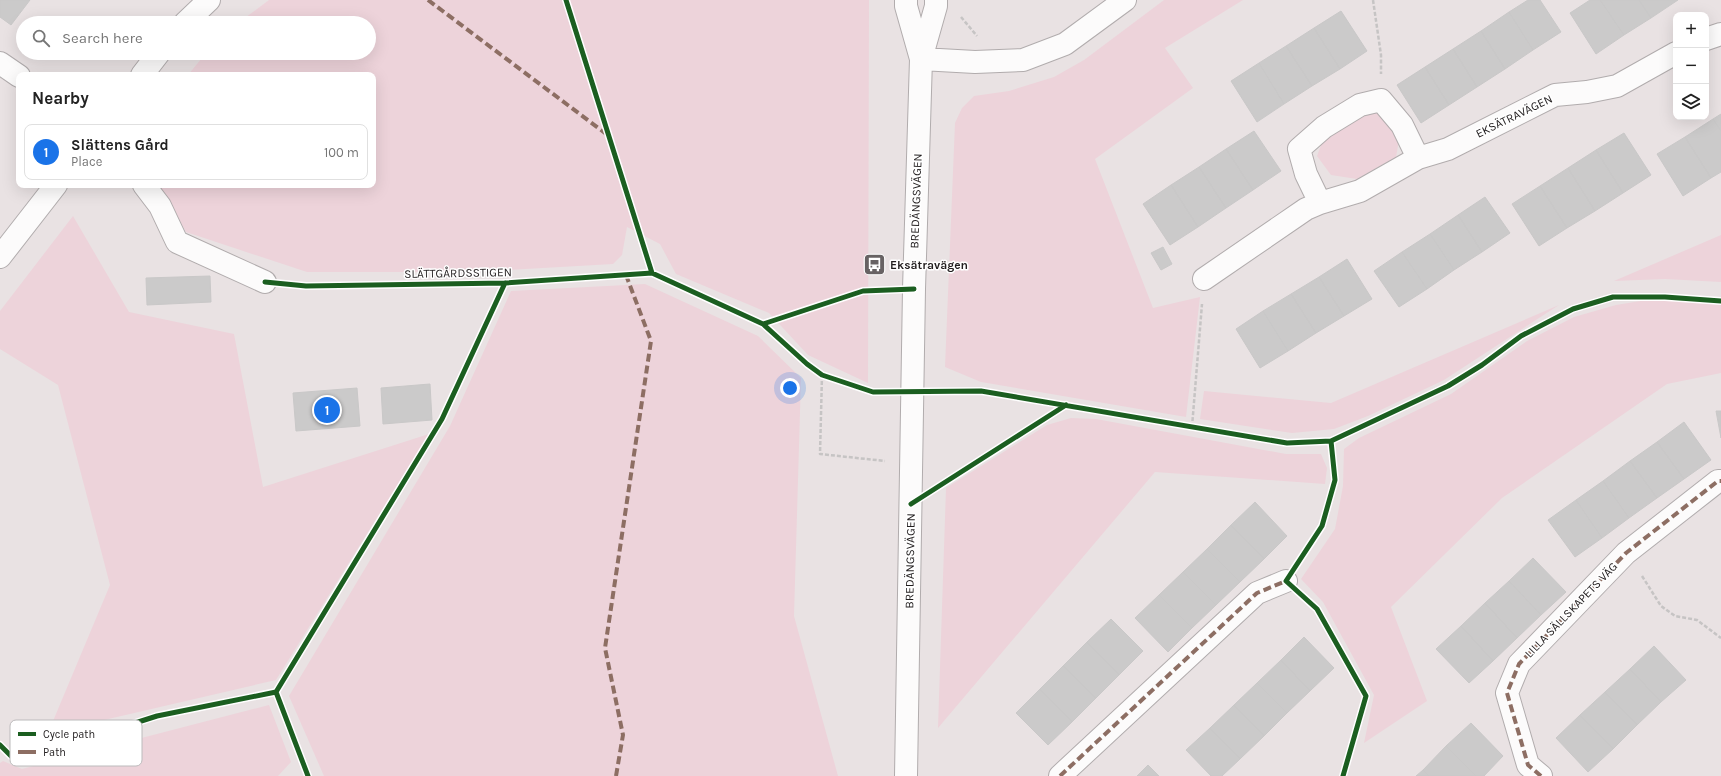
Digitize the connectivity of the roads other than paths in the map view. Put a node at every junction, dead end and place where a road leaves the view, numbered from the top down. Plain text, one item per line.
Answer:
1 (209, 0) edge
2 (906, 0) edge
3 (936, 0) edge
4 (1125, 0) edge
5 (192, 16) edge
6 (1721, 34) edge
7 (1709, 38) edge
8 (1673, 55) edge
9 (921, 59) junction
10 (154, 60) edge
11 (0, 63) edge
12 (144, 72) edge
13 (16, 74) edge
14 (1418, 158) junction
15 (54, 188) edge
16 (146, 188) edge
17 (1320, 203) junction
18 (0, 257) edge
19 (1204, 279) road end
20 (265, 282) dead end
21 (1721, 481) edge
22 (1286, 581) dead end
23 (906, 776) edge
24 (1060, 776) edge
25 (1541, 776) edge

1 - 5 street
2 - 9 street, BREDÄNGSVÄGEN
3 - 9 street, BREDÄNGSVÄGEN
4 - 9 street
6 - 7 street
8 - 14 street, EKSÄTRAVÄGEN
9 - 23 street, BREDÄNGSVÄGEN
10 - 12 street
11 - 13 street
14 - 17 street, EKSÄTRAVÄGEN
14 - 17 street
15 - 18 street
16 - 20 street
17 - 19 street, EKSÄTRAVÄGEN
21 - 25 street, LILLA SÄLLSKAPETS VÄG
22 - 24 street

